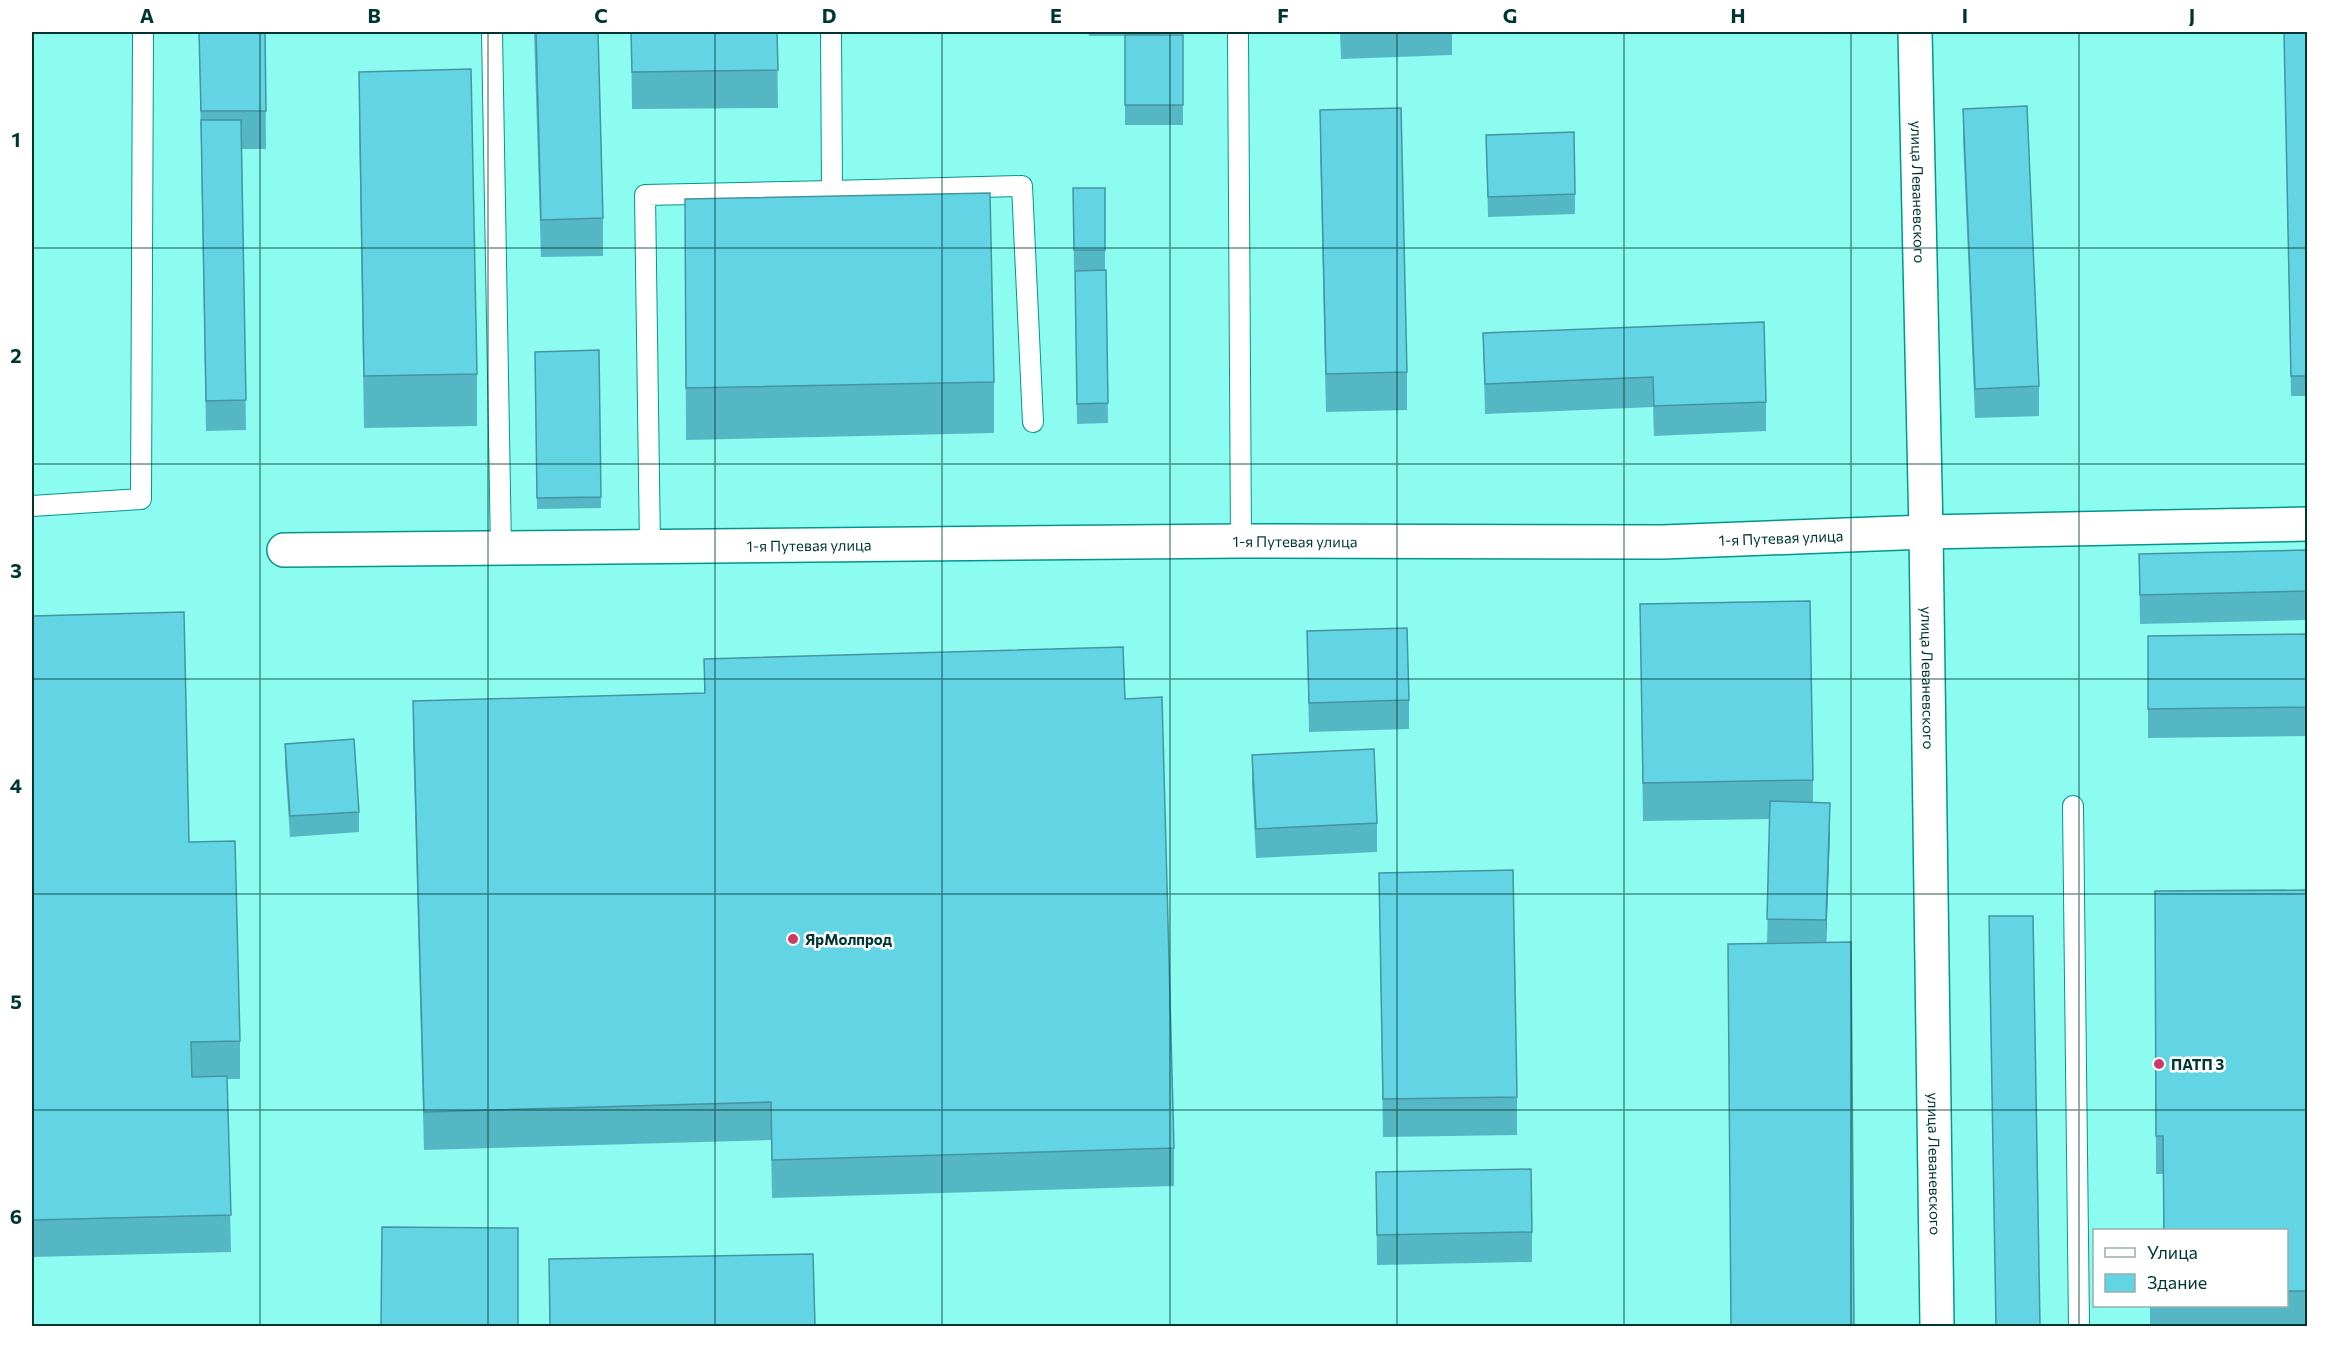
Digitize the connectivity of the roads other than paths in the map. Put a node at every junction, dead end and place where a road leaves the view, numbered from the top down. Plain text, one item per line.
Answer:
1 (143, 32) edge
2 (492, 32) edge
3 (831, 32) edge
4 (1238, 32) edge
5 (1915, 32) edge
6 (832, 191) junction
7 (1034, 422) dead end
8 (32, 506) edge
9 (2307, 524) edge
10 (1926, 532) junction
11 (1242, 541) junction
12 (650, 547) junction
13 (501, 549) junction
14 (284, 550) dead end
15 (2073, 806) dead end
16 (1937, 1326) edge
17 (2079, 1326) edge

1 - 8 lane
2 - 13 lane
3 - 6 lane
4 - 11 lane
5 - 10 street, улица Леваневского
6 - 7 lane
6 - 12 lane
9 - 10 street, 1-я Путевая улица
10 - 11 street, 1-я Путевая улица
10 - 16 street, улица Леваневского
11 - 12 street, 1-я Путевая улица
12 - 13 street, 1-я Путевая улица
13 - 14 street, 1-я Путевая улица
15 - 17 lane

